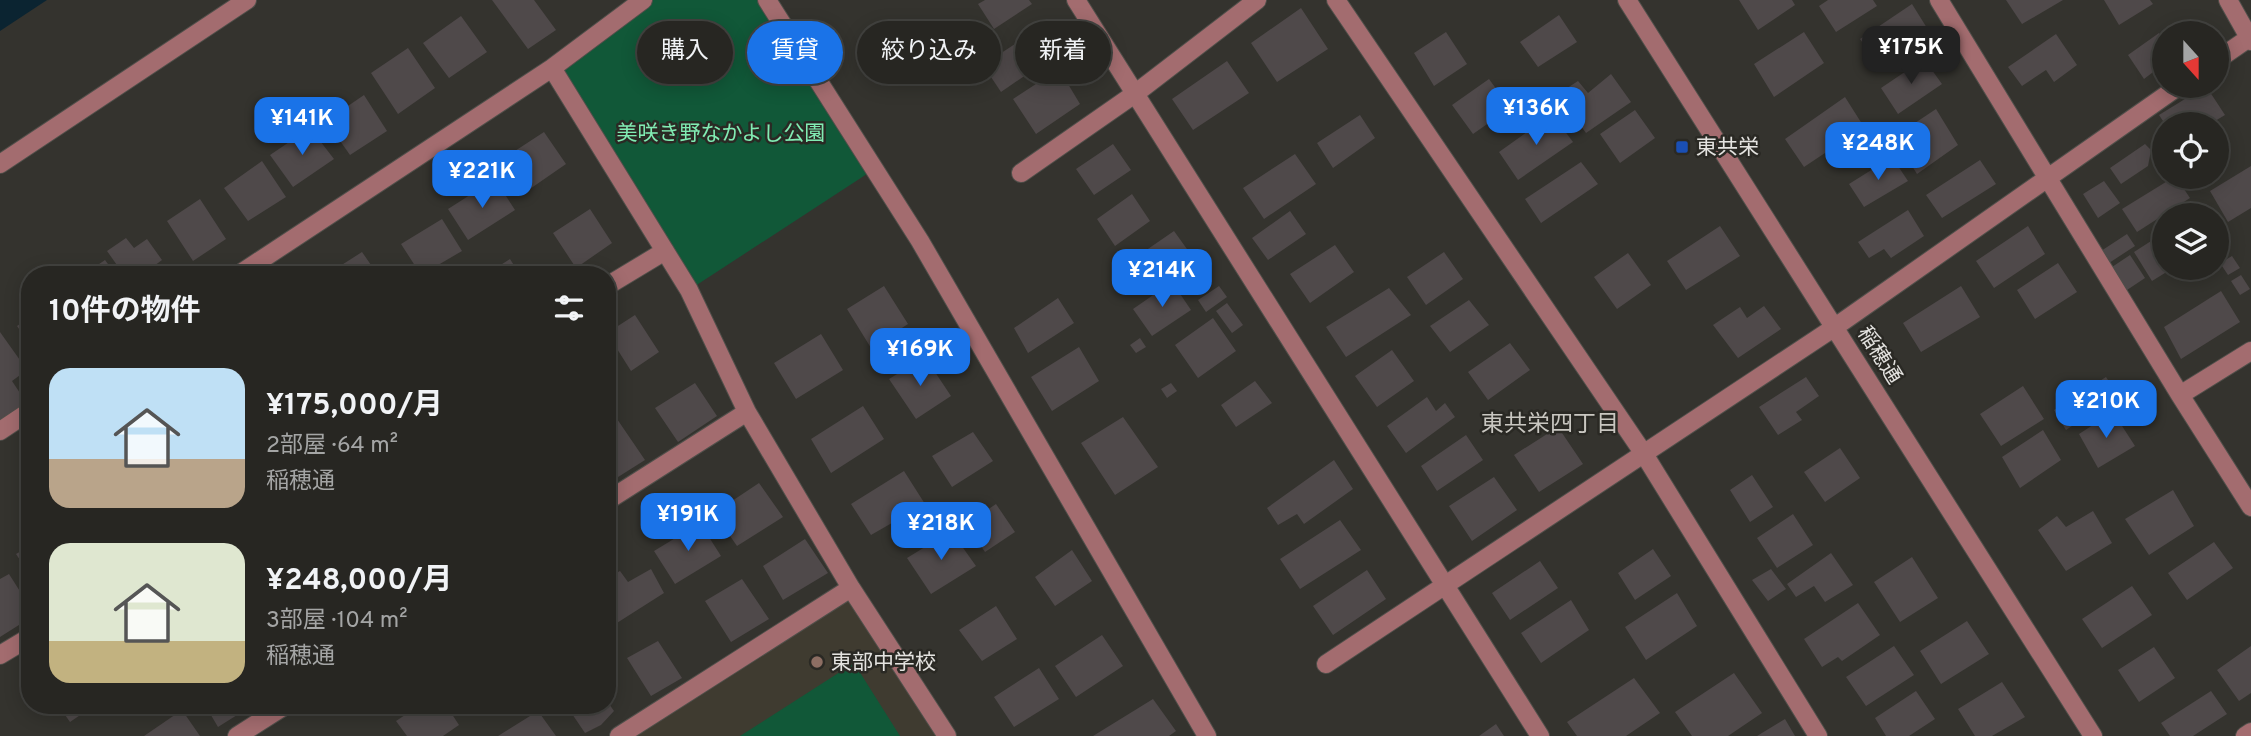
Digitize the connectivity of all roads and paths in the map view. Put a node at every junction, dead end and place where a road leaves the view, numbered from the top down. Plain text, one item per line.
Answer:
1 (247, 0) edge
2 (643, 0) edge
3 (767, 0) edge
4 (1076, 0) edge
5 (1257, 0) edge
6 (1336, 0) edge
7 (1627, 0) edge
8 (1939, 0) edge
9 (2228, 0) edge
10 (2250, 40) edge
11 (2230, 52) edge
12 (552, 68) junction
13 (1136, 93) junction
14 (2162, 98) edge
15 (0, 164) edge
16 (1021, 173) dead end
17 (2046, 178) junction
18 (665, 251) junction
19 (251, 266) edge
20 (616, 281) edge
21 (1835, 327) junction
22 (2251, 351) edge
23 (2179, 396) junction
24 (747, 412) junction
25 (21, 417) edge
26 (0, 431) edge
27 (1644, 454) junction
28 (616, 495) edge
29 (2251, 507) edge
30 (1445, 584) junction
31 (851, 588) junction
32 (21, 642) edge
33 (0, 655) edge
34 (1326, 664) dead end
35 (272, 714) edge
36 (2251, 732) edge
37 (1202, 734) edge
38 (237, 736) edge
39 (619, 736) edge
40 (947, 736) edge
41 (1540, 736) edge
42 (1818, 736) edge
43 (2093, 736) edge
44 (2245, 736) edge

1 - 15 street
2 - 12 street
3 - 37 street
4 - 13 street
5 - 13 street
6 - 27 street
7 - 21 street, 稲穂通
8 - 17 street
9 - 10 street
10 - 11 street
12 - 18 street
12 - 19 street
13 - 16 street
13 - 30 street
14 - 17 street
17 - 21 street
17 - 23 street
18 - 20 street
18 - 24 street
21 - 27 street
21 - 43 street, 稲穂通
22 - 23 street
23 - 29 street
24 - 28 street
24 - 31 street
25 - 26 street
27 - 30 street
27 - 42 street
30 - 34 street
30 - 41 street
31 - 39 street
31 - 40 street
32 - 33 street
35 - 38 street
36 - 44 street

